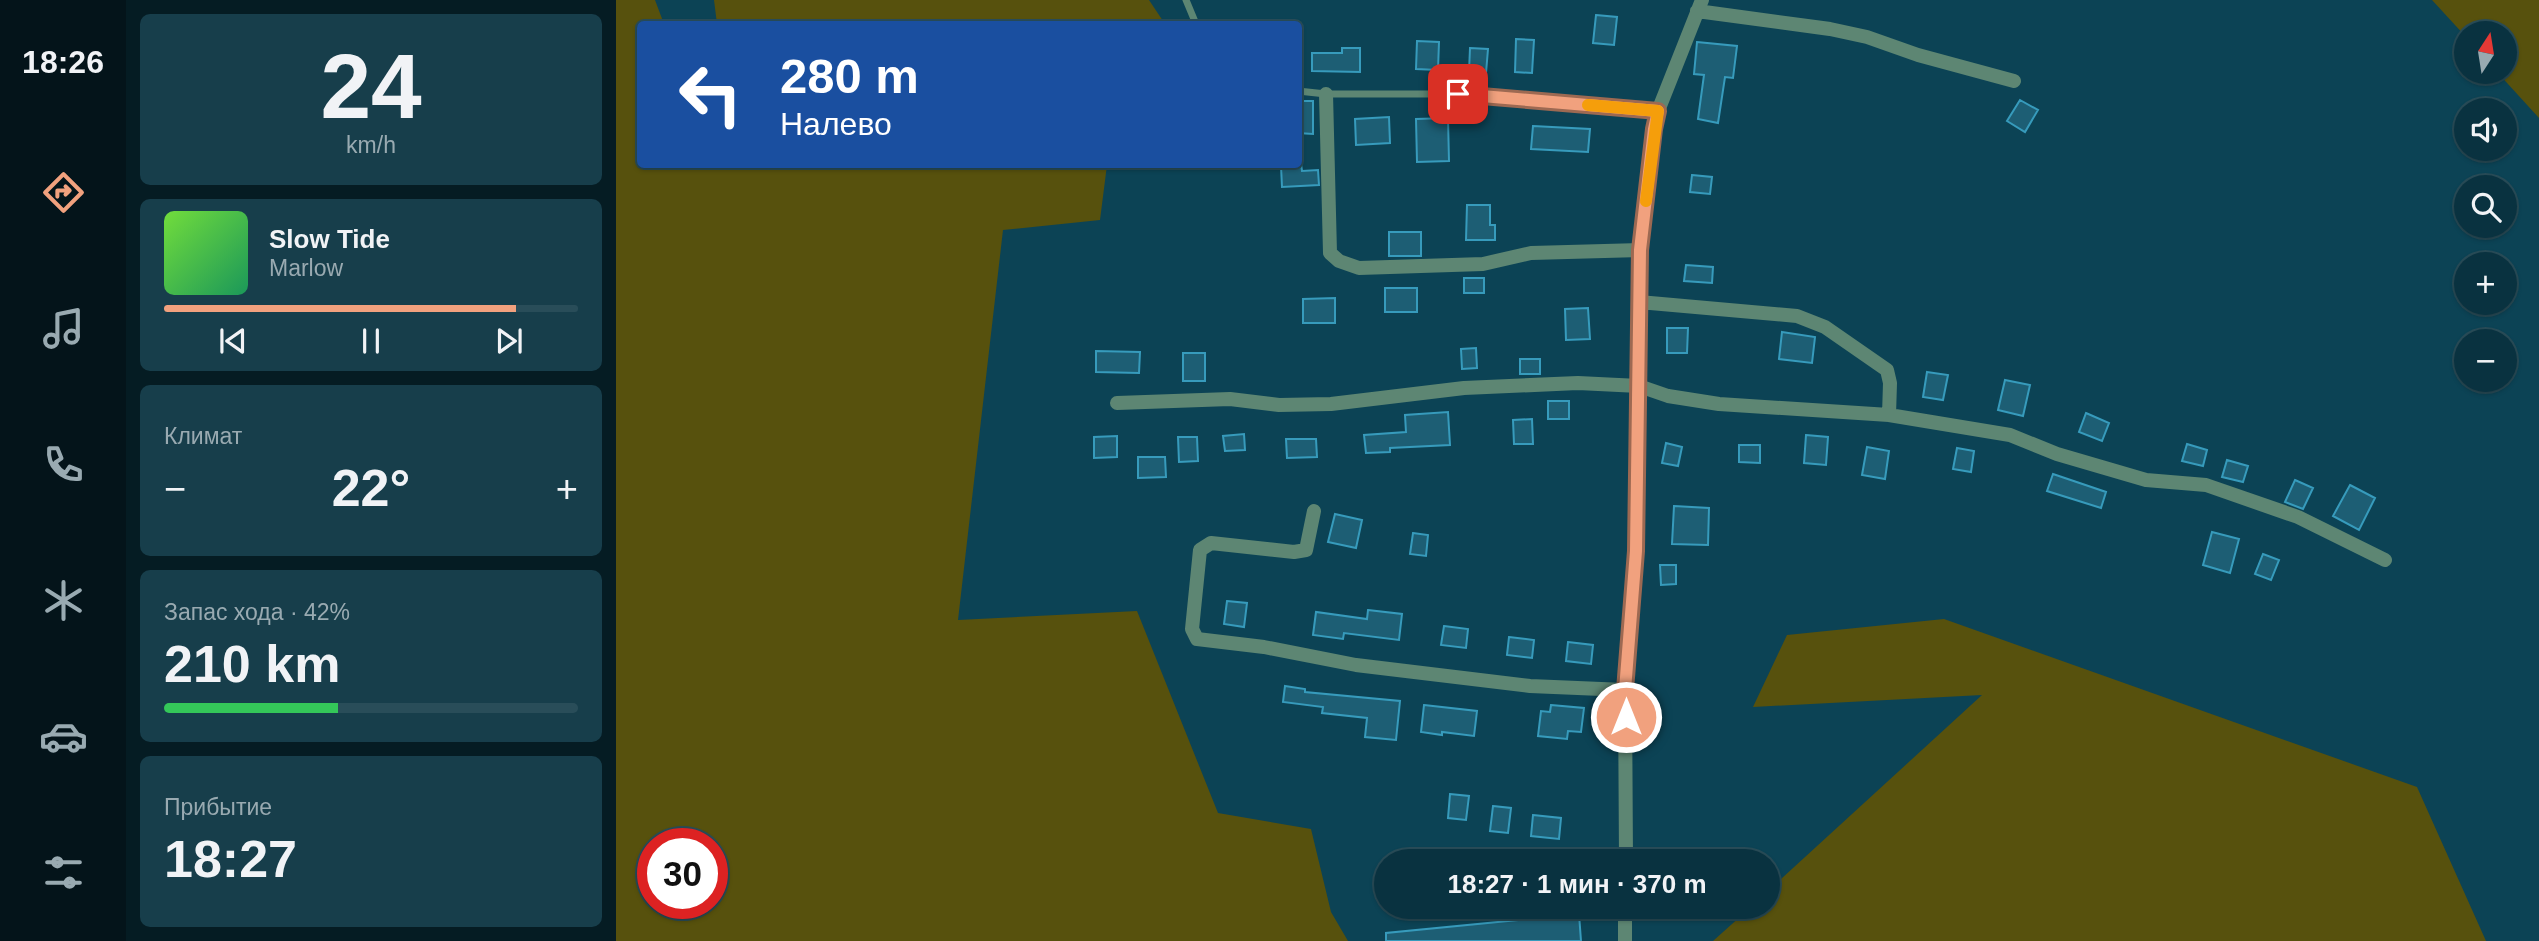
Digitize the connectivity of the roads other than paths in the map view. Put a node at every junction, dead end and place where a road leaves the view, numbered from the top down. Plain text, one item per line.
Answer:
1 (1186, 0) edge
2 (1700, 6) edge
3 (1195, 21) edge
4 (2014, 81) dead end
5 (1302, 91) edge
6 (1326, 94) junction
7 (1658, 111) junction
8 (1640, 250) junction
9 (1639, 302) junction
10 (1639, 386) junction
11 (1117, 402) dead end
12 (1889, 415) junction
13 (1314, 511) dead end
14 (2385, 560) dead end
15 (1625, 690) junction
16 (1626, 849) edge
17 (1625, 919) edge
18 (1625, 941) edge

1 - 3 lane
2 - 4 street
2 - 7 street
5 - 6 lane
6 - 7 lane
6 - 8 street
7 - 8 street
8 - 9 street
9 - 10 street
9 - 12 street
10 - 11 street
10 - 12 street
10 - 15 street
12 - 14 street
13 - 15 street
15 - 16 street
17 - 18 street

